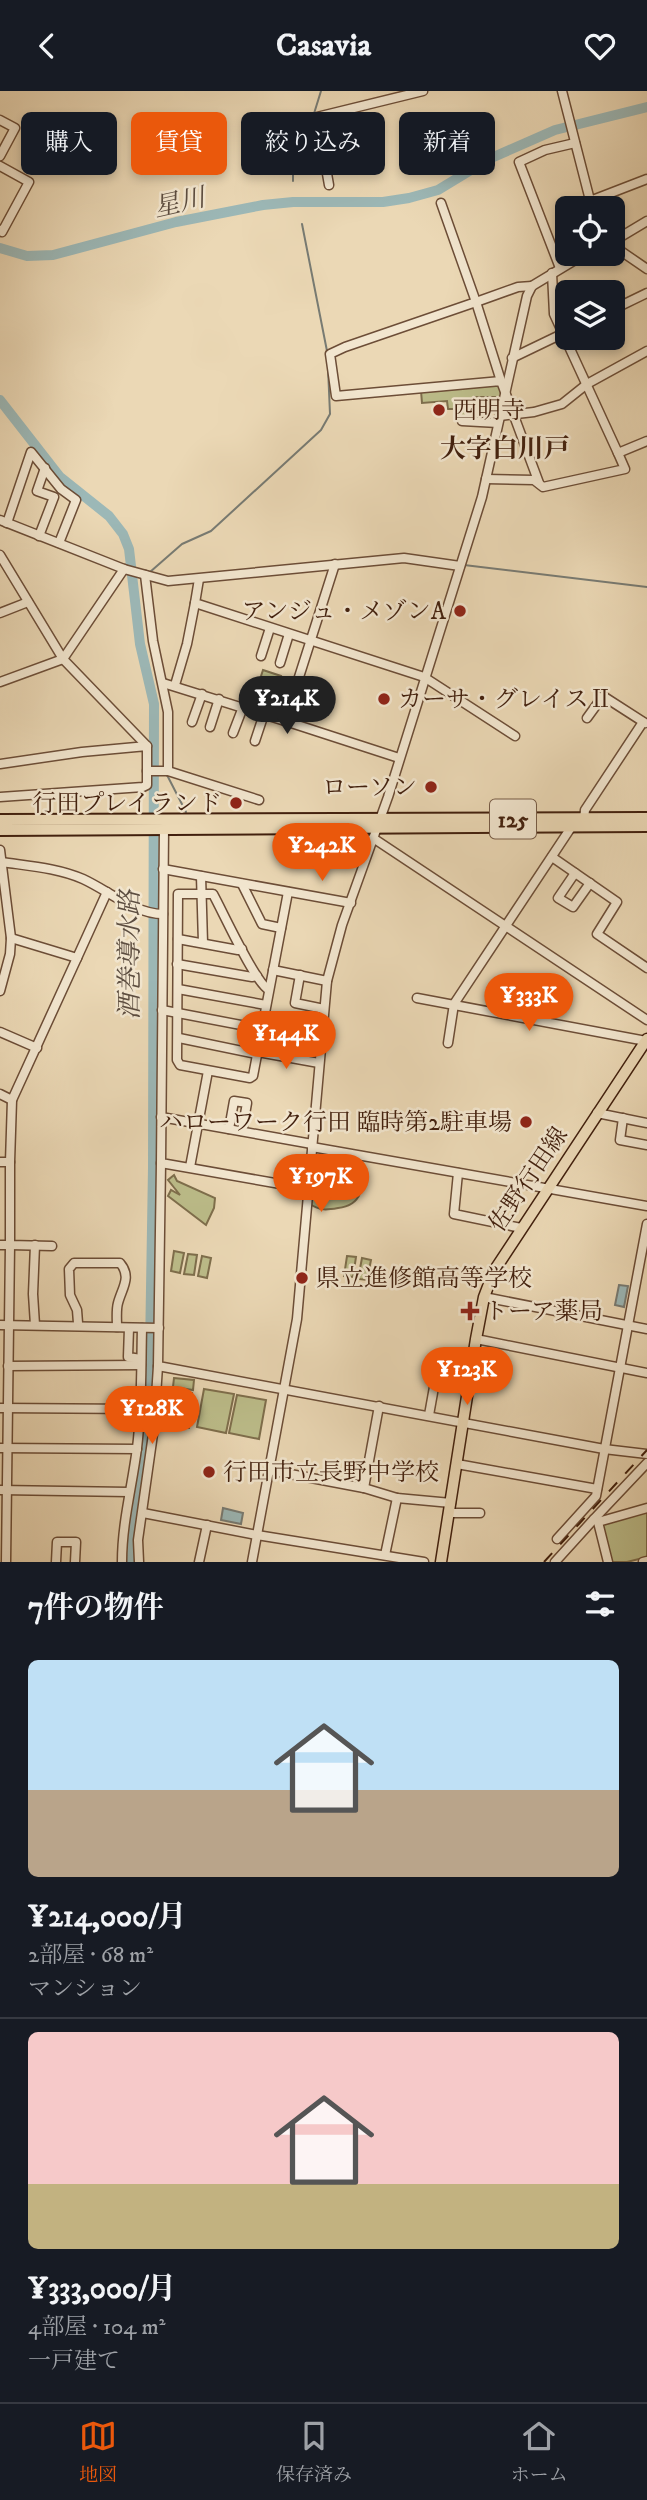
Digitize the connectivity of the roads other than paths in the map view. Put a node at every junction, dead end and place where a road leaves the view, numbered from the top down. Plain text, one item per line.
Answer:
1 (423, 91) edge
2 (562, 91) edge
3 (395, 94) edge
4 (0, 120) edge
5 (575, 143) junction
6 (0, 156) edge
7 (0, 166) edge
8 (647, 179) edge
9 (329, 185) dead end
10 (589, 196) edge
11 (610, 196) edge
12 (441, 204) dead end
13 (647, 221) edge
14 (0, 230) edge
15 (625, 235) edge
16 (625, 253) edge
17 (565, 266) edge
18 (647, 269) edge
19 (556, 271) junction
20 (556, 280) edge
21 (532, 286) junction
22 (555, 292) edge
23 (647, 293) edge
24 (476, 302) junction
25 (625, 304) edge
26 (555, 316) edge
27 (555, 337) edge
28 (573, 350) edge
29 (647, 351) edge
30 (512, 358) junction
31 (501, 381) junction
32 (587, 384) junction
33 (505, 391) junction
34 (515, 414) junction
35 (499, 419) junction
36 (462, 421) dead end
37 (647, 441) edge
38 (618, 453) junction
39 (45, 468) junction
40 (486, 479) junction
41 (539, 483) junction
42 (4, 522) edge
43 (39, 536) junction
44 (59, 543) junction
45 (0, 555) edge
46 (461, 563) junction
47 (335, 564) junction
48 (133, 572) junction
49 (199, 579) junction
50 (29, 602) junction
51 (195, 603) junction
52 (0, 613) edge
53 (270, 628) junction
54 (289, 633) junction
55 (311, 640) junction
56 (261, 656) dead end
57 (63, 659) junction
58 (280, 663) dead end
59 (424, 677) junction
60 (0, 682) edge
61 (163, 683) junction
62 (175, 685) junction
63 (202, 694) junction
64 (219, 699) junction
65 (243, 707) junction
66 (264, 714) junction
67 (587, 719) dead end
68 (285, 721) junction
69 (192, 722) dead end
70 (645, 724) edge
71 (210, 727) dead end
72 (233, 733) dead end
73 (515, 736) dead end
74 (255, 741) dead end
75 (147, 746) junction
76 (399, 758) junction
77 (0, 764) edge
78 (152, 771) junction
79 (168, 771) junction
80 (0, 797) edge
81 (259, 800) dead end
82 (584, 818) junction
83 (647, 818) edge
84 (0, 820) edge
85 (147, 825) junction
86 (162, 826) junction
87 (572, 826) junction
88 (647, 826) edge
89 (376, 828) junction
90 (0, 830) edge
91 (0, 850) edge
92 (552, 857) junction
93 (2, 862) junction
94 (163, 869) junction
95 (575, 873) junction
96 (201, 876) junction
97 (590, 883) junction
98 (242, 884) junction
99 (107, 892) junction
100 (201, 893) junction
101 (288, 893) junction
102 (351, 903) junction
103 (4, 907) edge
104 (178, 911) junction
105 (159, 913) junction
106 (506, 926) junction
107 (281, 928) junction
108 (11, 938) junction
109 (178, 939) junction
110 (203, 943) junction
111 (242, 949) junction
112 (647, 955) edge
113 (77, 958) junction
114 (177, 964) junction
115 (644, 966) edge
116 (273, 970) junction
117 (300, 975) junction
118 (257, 976) junction
119 (327, 981) junction
120 (177, 989) junction
121 (269, 990) junction
122 (0, 991) edge
123 (417, 998) dead end
124 (266, 1005) junction
125 (454, 1005) junction
126 (324, 1009) junction
127 (162, 1010) junction
128 (178, 1013) junction
129 (647, 1020) edge
130 (262, 1029) junction
131 (0, 1031) edge
132 (178, 1038) junction
133 (646, 1040) edge
134 (448, 1043) dead end
135 (37, 1048) junction
136 (257, 1053) junction
137 (319, 1063) junction
138 (208, 1070) junction
139 (0, 1094) edge
140 (12, 1100) junction
141 (597, 1113) junction
142 (161, 1117) junction
143 (623, 1118) junction
144 (198, 1123) junction
145 (647, 1123) edge
146 (229, 1129) junction
147 (242, 1131) junction
148 (647, 1145) edge
149 (312, 1146) junction
150 (0, 1162) edge
151 (10, 1162) junction
152 (161, 1163) junction
153 (190, 1167) junction
154 (458, 1173) junction
155 (547, 1188) junction
156 (309, 1189) junction
157 (647, 1206) edge
158 (647, 1224) edge
159 (521, 1228) junction
160 (0, 1245) edge
161 (10, 1245) junction
162 (35, 1245) junction
163 (52, 1246) dead end
164 (484, 1297) junction
165 (78, 1323) dead end
166 (4, 1325) edge
167 (35, 1325) junction
168 (627, 1325) junction
169 (117, 1327) junction
170 (129, 1328) junction
171 (150, 1328) junction
172 (647, 1329) edge
173 (476, 1339) junction
174 (141, 1362) junction
175 (8, 1366) junction
176 (158, 1366) junction
177 (620, 1369) junction
178 (647, 1373) edge
179 (436, 1376) dead end
180 (284, 1389) junction
181 (379, 1406) junction
182 (4, 1408) edge
183 (141, 1409) junction
184 (429, 1415) junction
185 (463, 1421) junction
186 (4, 1448) edge
187 (137, 1449) junction
188 (604, 1449) junction
189 (647, 1454) edge
190 (647, 1463) edge
191 (457, 1464) junction
192 (269, 1470) junction
193 (364, 1488) junction
194 (597, 1489) junction
195 (3, 1490) edge
196 (129, 1492) junction
197 (397, 1498) junction
198 (450, 1508) junction
199 (647, 1508) edge
200 (143, 1513) junction
201 (480, 1513) dead end
202 (596, 1521) junction
203 (207, 1525) junction
204 (257, 1535) junction
205 (558, 1539) dead end
206 (386, 1555) junction
207 (6, 1562) edge
208 (56, 1562) edge
209 (75, 1562) edge
210 (122, 1562) edge
211 (139, 1562) edge
212 (199, 1562) edge
213 (252, 1562) edge
214 (424, 1562) edge
215 (441, 1562) edge
216 (555, 1562) edge
217 (608, 1562) edge

1 - 3 street
2 - 5 street
3 - 9 street
4 - 6 street
5 - 10 street
5 - 19 street
7 - 14 street
8 - 11 street
12 - 24 street
13 - 15 street
16 - 18 street
17 - 19 street
19 - 20 street
19 - 21 street
21 - 24 street
21 - 30 street
22 - 26 street
23 - 25 street
24 - 31 street
24 - 31 street
27 - 30 street
28 - 32 street
29 - 32 street
30 - 33 street
31 - 33 street
32 - 34 street
32 - 38 street
33 - 34 street
33 - 35 street
34 - 35 street
34 - 41 street
35 - 36 street
35 - 40 street
37 - 38 street
38 - 41 street
39 - 42 street
39 - 43 street
39 - 44 street
40 - 41 street
40 - 46 street
42 - 43 street
43 - 44 street
44 - 48 street
45 - 50 street
46 - 47 street
46 - 59 street
47 - 49 street
47 - 55 street
48 - 49 street
48 - 57 street
48 - 61 street
49 - 51 street
50 - 52 street
50 - 57 street
51 - 53 street
51 - 62 street
53 - 54 street
53 - 56 street
54 - 55 street
54 - 58 street
55 - 59 street
55 - 68 street
57 - 60 street
57 - 75 street
59 - 73 street
59 - 76 street
61 - 62 street
61 - 79 street
62 - 63 street
63 - 64 street
63 - 69 street
64 - 65 street
64 - 71 street
65 - 66 street
65 - 72 street
66 - 68 street
66 - 74 street
67 - 70 street
68 - 76 street
70 - 82 street
75 - 77 street
75 - 78 street
76 - 89 street
78 - 79 street
78 - 80 street
79 - 81 street
82 - 83 highway, 125
82 - 89 highway, 125
84 - 85 highway, 125
85 - 86 highway, 125
85 - 90 highway, 125
86 - 89 highway, 125
86 - 94 street
87 - 88 highway, 125
87 - 89 highway, 125
87 - 92 street
89 - 102 street
89 - 106 street
91 - 93 street
92 - 95 street
92 - 106 street
93 - 99 street
93 - 103 street
94 - 96 street
94 - 105 street
95 - 97 street
95 - 97 street
96 - 98 street
96 - 100 street
97 - 115 street
98 - 101 street
98 - 107 street
99 - 105 street
99 - 113 street
100 - 104 street
100 - 110 street
100 - 111 street
101 - 102 street
101 - 107 street
102 - 119 street
103 - 108 street
104 - 105 street
104 - 109 street
105 - 127 street
106 - 125 street
106 - 129 street
107 - 116 street
108 - 113 street
108 - 122 street
109 - 110 street
109 - 114 street
110 - 111 street
111 - 118 street
112 - 115 street
113 - 135 street
114 - 118 street
114 - 120 street
116 - 117 street
116 - 121 street
117 - 119 street
117 - 126 street
118 - 121 street
119 - 126 street
120 - 124 street
120 - 128 street
121 - 124 street
123 - 125 street
124 - 130 street
125 - 133 street
125 - 134 street
126 - 137 street
127 - 128 street
127 - 142 street
128 - 130 street
128 - 132 street
130 - 136 street
131 - 135 street
132 - 136 street
132 - 138 street
133 - 141 main road, 佐野行田線
135 - 140 street
136 - 137 street
136 - 138 street
137 - 149 street
138 - 144 street
139 - 140 street
140 - 151 street
141 - 143 street
141 - 155 main road, 佐野行田線
142 - 144 street
142 - 152 street
143 - 145 street
143 - 148 street
144 - 146 street
144 - 153 street
146 - 147 street
146 - 147 street
147 - 149 street
149 - 154 street
149 - 156 street
150 - 151 street
151 - 161 street
152 - 153 street
152 - 171 street
153 - 156 street
154 - 155 street
154 - 159 street
155 - 157 street
155 - 159 main road, 佐野行田線
156 - 180 street
158 - 168 street
159 - 164 main road, 佐野行田線
160 - 161 street
161 - 162 street
161 - 166 street
162 - 163 street
162 - 167 street
164 - 168 street
164 - 173 main road, 佐野行田線
165 - 169 street
166 - 167 street
166 - 175 street
167 - 169 street
168 - 172 street
168 - 177 street
169 - 170 street
170 - 171 street
170 - 174 street
171 - 174 street
171 - 176 street
173 - 177 street
173 - 185 main road, 佐野行田線
174 - 175 street
174 - 183 street
175 - 182 street
176 - 180 street
176 - 200 street
177 - 178 street
177 - 188 street
179 - 184 street
180 - 181 street
180 - 192 street
181 - 184 street
181 - 193 street
182 - 183 street
182 - 186 street
183 - 187 street
184 - 185 street
185 - 188 street
185 - 191 main road, 佐野行田線
186 - 187 street
186 - 195 street
187 - 196 street
188 - 189 street
188 - 194 street
190 - 202 street
191 - 194 street
191 - 198 main road, 佐野行田線
192 - 193 street
192 - 204 street
193 - 197 street
194 - 205 street
195 - 196 street
195 - 207 street
196 - 210 street
197 - 198 street
197 - 206 street
198 - 201 street
198 - 215 main road, 佐野行田線
199 - 202 street
200 - 203 street
200 - 211 street
202 - 216 street
202 - 217 street
203 - 204 street
203 - 212 street
204 - 206 street
204 - 213 street
206 - 214 street
208 - 209 street

